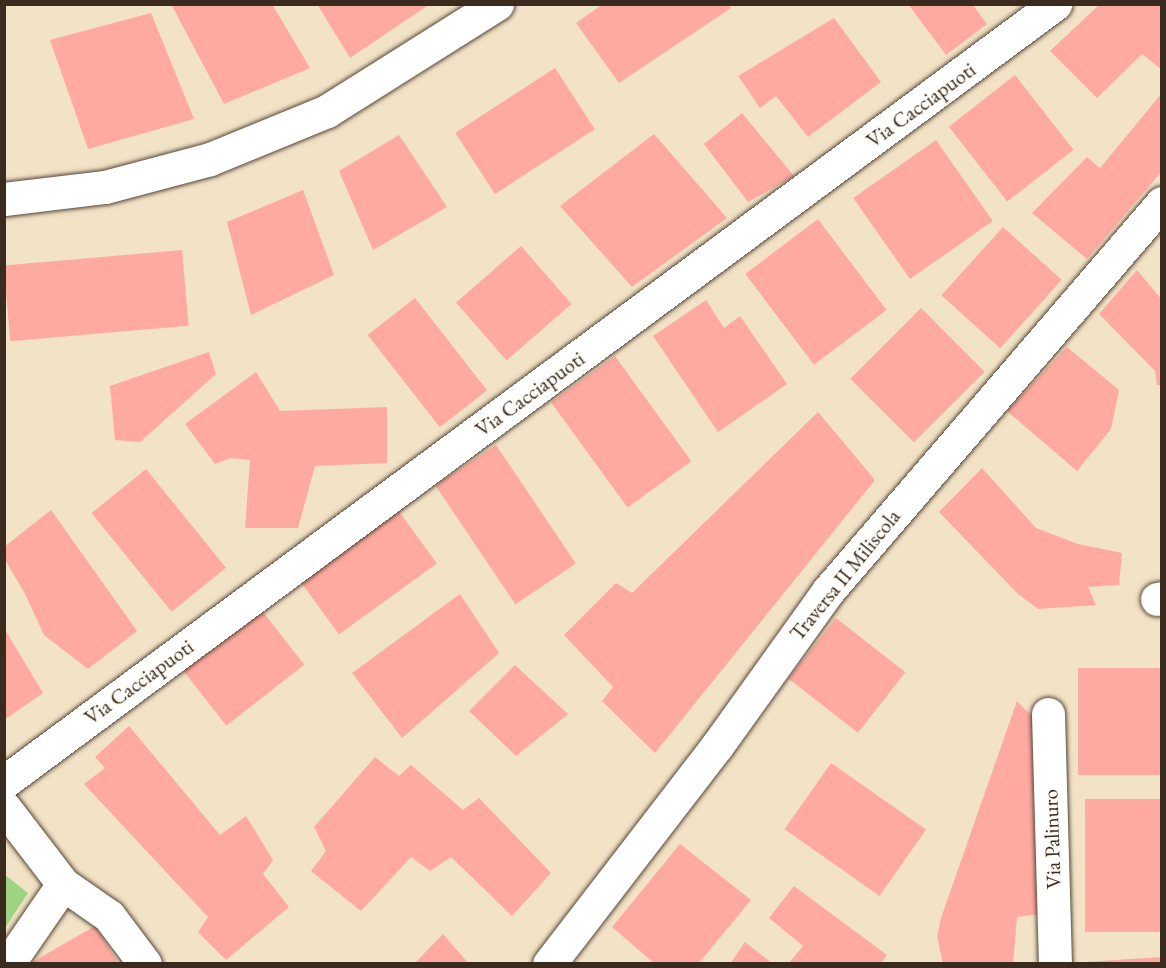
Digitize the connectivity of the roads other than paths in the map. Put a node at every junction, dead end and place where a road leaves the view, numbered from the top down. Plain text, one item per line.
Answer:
1 (1055, 4) edge
2 (492, 6) edge
3 (4, 199) edge
4 (1161, 204) edge
5 (1048, 714) dead end
6 (4, 782) edge
7 (4, 807) edge
8 (63, 884) junction
9 (8, 963) edge
10 (145, 963) edge
11 (549, 963) edge
12 (1055, 963) edge

1 - 6 street, Via Cacciapuoti
2 - 3 street
4 - 11 street, Traversa II Miliscola
5 - 12 street, Via Palinuro
7 - 8 street
8 - 9 street
8 - 10 street

